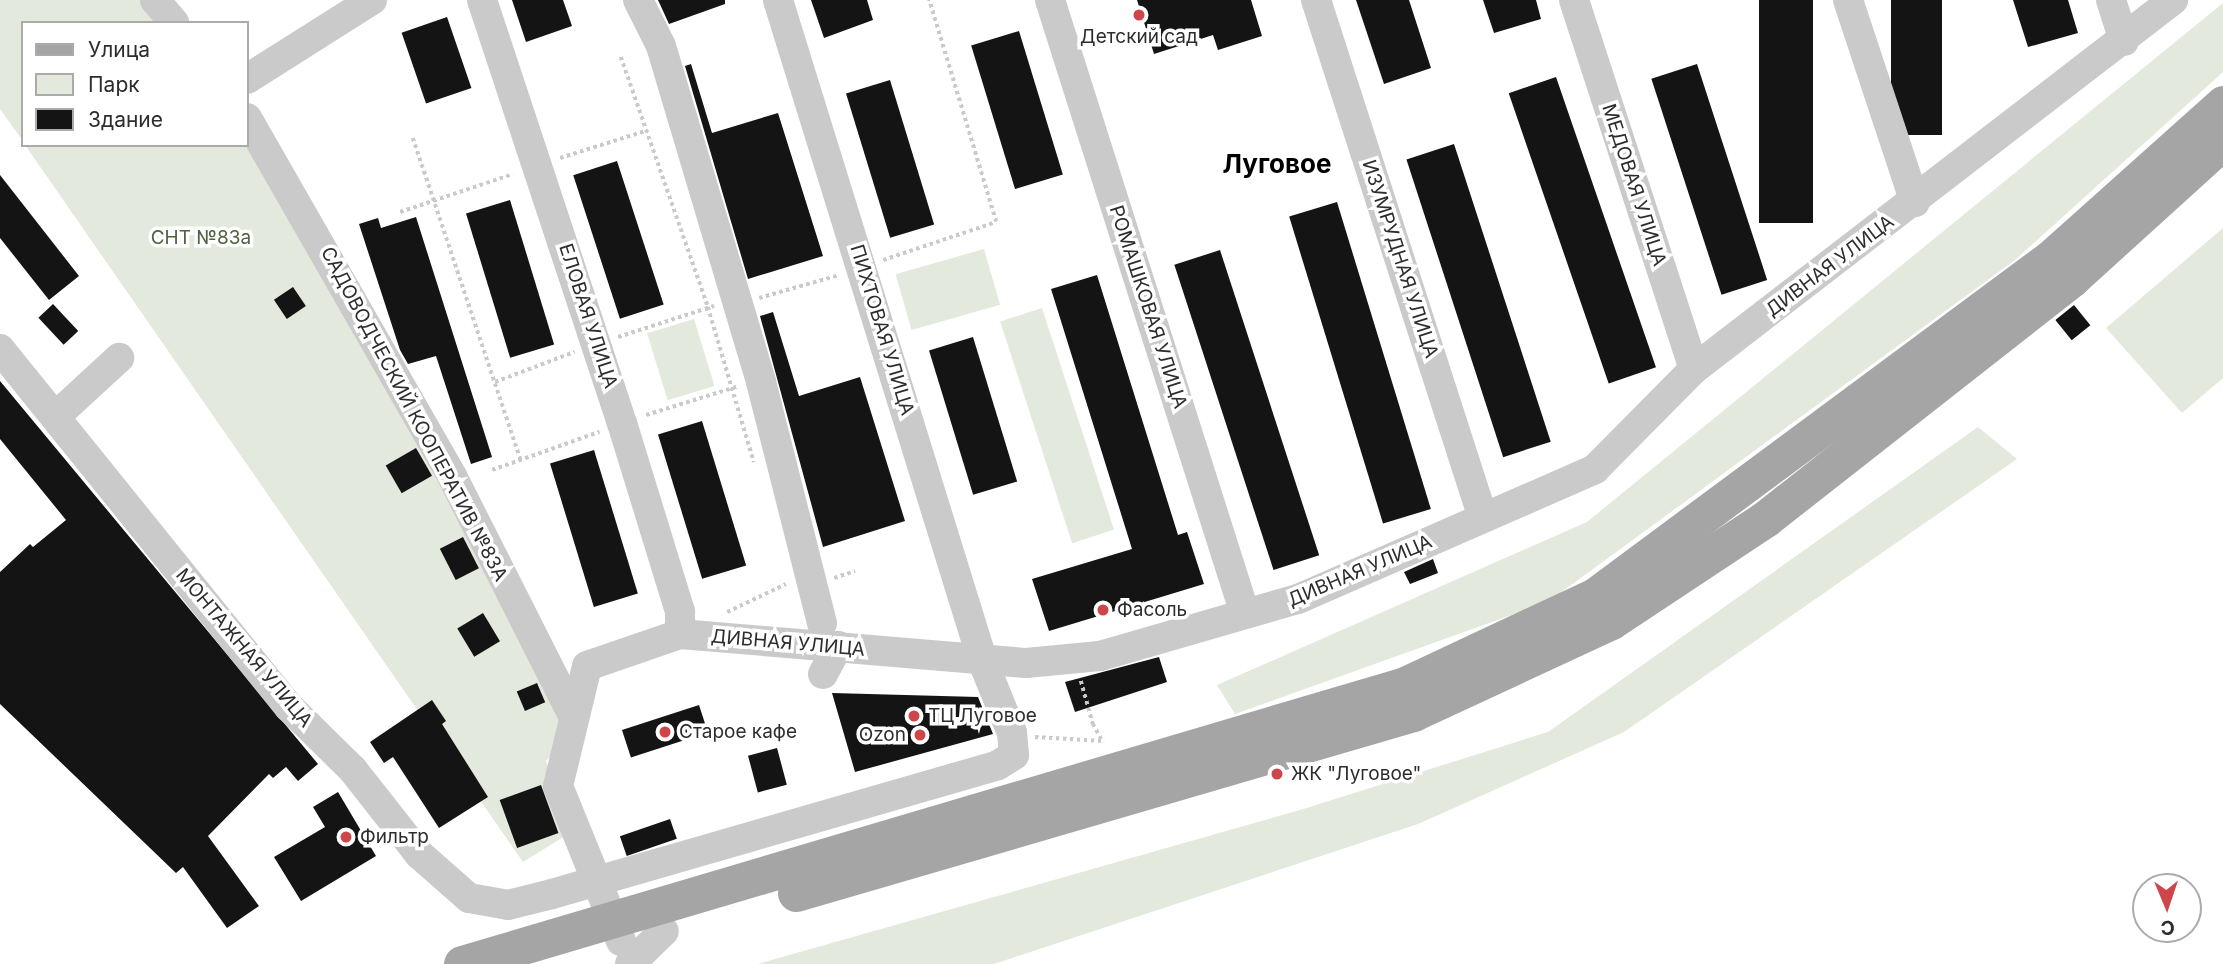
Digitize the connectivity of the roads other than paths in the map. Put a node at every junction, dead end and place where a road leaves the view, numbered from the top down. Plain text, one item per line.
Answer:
1 (155, 0) edge
2 (372, 0) edge
3 (482, 0) edge
4 (638, 0) edge
5 (778, 0) edge
6 (1050, 0) edge
7 (1316, 0) edge
8 (1574, 0) edge
9 (1848, 0) edge
10 (2111, 0) edge
11 (2174, 0) edge
12 (172, 21) edge
13 (2124, 41) junction
14 (248, 78) edge
15 (2223, 104) edge
16 (248, 120) edge
17 (2223, 141) edge
18 (1915, 202) junction
19 (0, 349) edge
20 (119, 358) dead end
21 (1694, 369) junction
22 (56, 416) junction
23 (1483, 518) junction
24 (1245, 614) junction
25 (680, 634) junction
26 (830, 634) junction
27 (983, 662) junction
28 (823, 674) dead end
29 (572, 714) junction
30 (1012, 733) joint
31 (597, 881) junction
32 (627, 950) edge
33 (462, 964) edge
34 (548, 964) edge

1 - 12 street
2 - 14 street
3 - 25 street, ЕЛОВАЯ УЛИЦА
4 - 26 street
5 - 27 street, ПИХТОВАЯ УЛИЦА
6 - 24 street, РОМАШКОВАЯ УЛИЦА
7 - 23 street, ИЗУМРУДНАЯ УЛИЦА
8 - 21 street, МЕДОВАЯ УЛИЦА
9 - 18 street
10 - 13 street
11 - 13 street, ДИВНАЯ УЛИЦА
13 - 18 street, ДИВНАЯ УЛИЦА
15 - 32 main road
16 - 29 street, САДОВОДЧЕСКИЙ КООПЕРАТИВ №83А
17 - 32 main road
18 - 21 street, ДИВНАЯ УЛИЦА
19 - 22 street, МОНТАЖНАЯ УЛИЦА
20 - 22 street
21 - 23 street, ДИВНАЯ УЛИЦА
22 - 31 street, МОНТАЖНАЯ УЛИЦА
23 - 24 street, ДИВНАЯ УЛИЦА
24 - 27 street, ДИВНАЯ УЛИЦА
25 - 26 street, ДИВНАЯ УЛИЦА
25 - 29 street, ДИВНАЯ УЛИЦА
26 - 27 street, ДИВНАЯ УЛИЦА
26 - 28 street
27 - 30 street, ПИХТОВАЯ УЛИЦА
29 - 31 street, ДИВНАЯ УЛИЦА
30 - 31 street, МОНТАЖНАЯ УЛИЦА
31 - 32 street, ДИВНАЯ УЛИЦА
32 - 33 main road
32 - 34 main road

